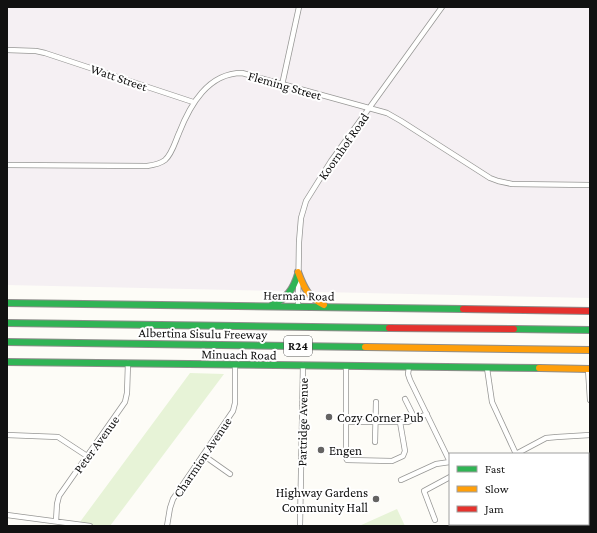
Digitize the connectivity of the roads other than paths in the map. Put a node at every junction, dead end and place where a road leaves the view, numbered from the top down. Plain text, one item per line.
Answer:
1 (299, 7) edge
2 (442, 7) edge
3 (7, 50) edge
4 (282, 85) junction
5 (193, 102) junction
6 (370, 108) junction
7 (7, 165) edge
8 (590, 185) edge
9 (298, 273) junction
10 (7, 302) edge
11 (269, 306) junction
12 (298, 306) junction
13 (328, 307) junction
14 (590, 311) edge
15 (7, 324) edge
16 (590, 330) edge
17 (7, 342) edge
18 (590, 350) edge
19 (7, 362) edge
20 (128, 363) junction
21 (235, 365) junction
22 (303, 365) junction
23 (346, 366) junction
24 (409, 367) junction
25 (487, 368) junction
26 (589, 369) edge
27 (405, 399) dead end
28 (590, 400) edge
29 (376, 402) dead end
30 (427, 414) junction
31 (415, 419) junction
32 (346, 422) junction
33 (375, 422) junction
34 (400, 422) junction
35 (7, 435) edge
36 (590, 435) edge
37 (375, 442) dead end
38 (516, 453) edge
39 (518, 453) edge
40 (203, 455) junction
41 (87, 456) junction
42 (449, 460) edge
43 (449, 462) edge
44 (230, 474) dead end
45 (449, 478) edge
46 (401, 480) dead end
47 (7, 515) edge
48 (436, 520) dead end
49 (56, 522) junction
50 (90, 526) edge
51 (167, 526) edge
52 (300, 526) edge

1 - 4 street
2 - 6 street, Koornhof Road
3 - 5 street, Watt Street
4 - 5 street, Fleming Street
4 - 6 street, Fleming Street
5 - 7 street, Fleming Street
6 - 8 street, Fleming Street
6 - 9 street, Koornhof Road
9 - 11 main road
9 - 12 street, Koornhof Road
9 - 13 main road
10 - 11 main road, Herman Road
11 - 12 main road, Herman Road
12 - 13 main road, Herman Road
13 - 14 main road, Herman Road
15 - 16 main road, Albertina Sisulu Freeway / R24
17 - 18 main road, Albertina Sisulu Freeway / R24
19 - 20 main road, Minuach Road
20 - 21 main road, Minuach Road
20 - 41 street, Peter Avenue
21 - 22 main road, Minuach Road
21 - 40 street, Charmion Avenue
22 - 23 main road, Minuach Road
22 - 52 street, Partridge Avenue
23 - 24 main road, Minuach Road
23 - 32 street
24 - 25 main road, Minuach Road
24 - 30 street
25 - 26 main road, Minuach Road
25 - 38 street
26 - 28 street
27 - 31 street
29 - 33 street
30 - 31 street
30 - 42 street
31 - 34 street
32 - 33 street
32 - 34 street
33 - 34 street
33 - 37 street
35 - 41 street
36 - 39 street
40 - 44 street
40 - 51 street, Charmion Avenue
41 - 49 street, Peter Avenue
43 - 46 street
45 - 48 street
47 - 49 street
49 - 50 street

